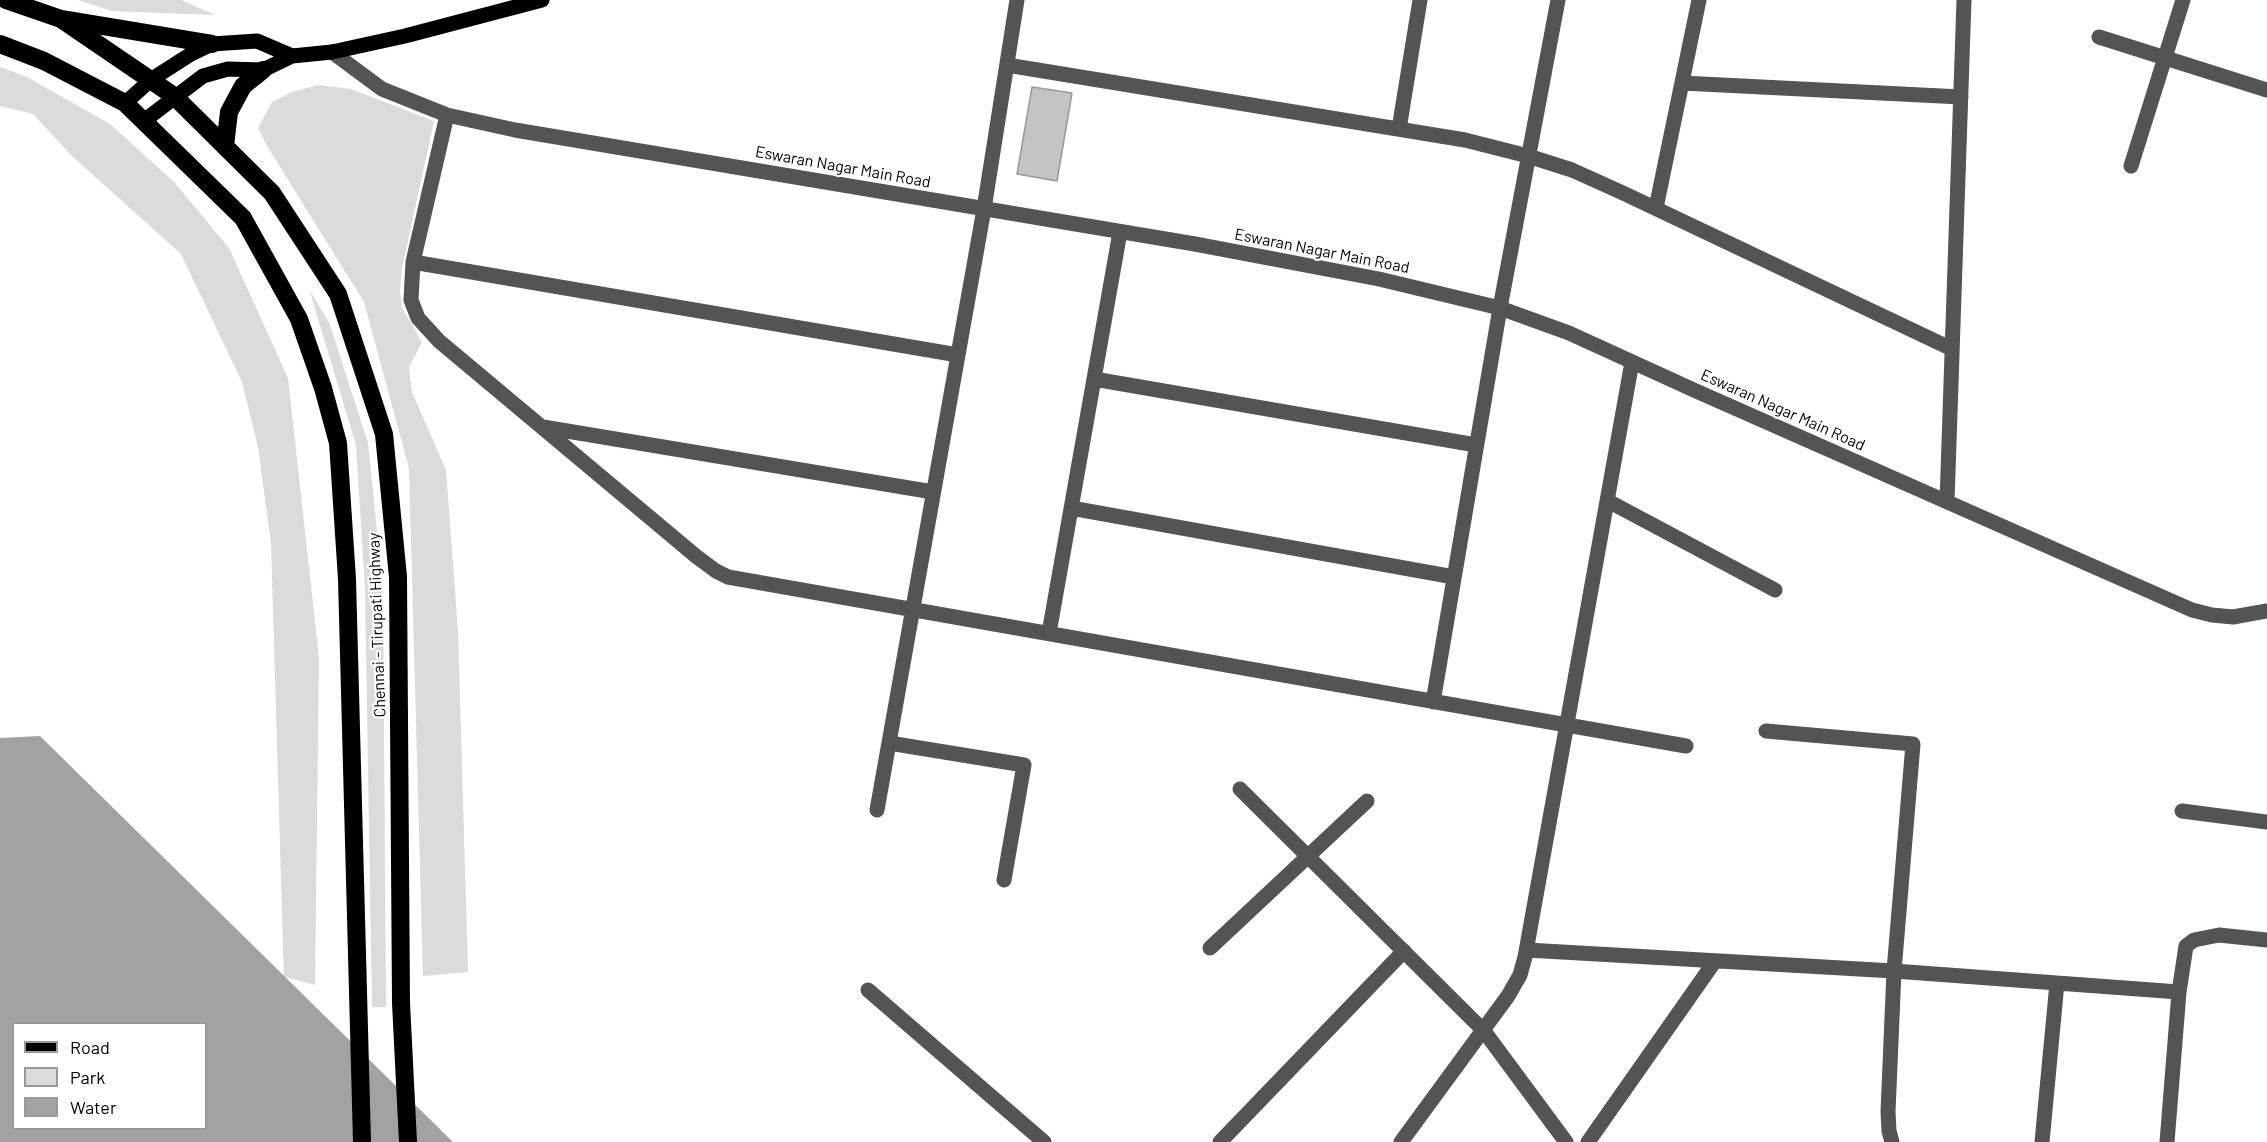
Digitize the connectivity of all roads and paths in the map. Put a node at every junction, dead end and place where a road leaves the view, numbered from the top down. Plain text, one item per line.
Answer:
1 (6, 0) edge
2 (542, 0) edge
3 (1017, 0) edge
4 (1420, 0) edge
5 (1558, 0) edge
6 (1699, 0) edge
7 (1964, 0) edge
8 (2183, 0) edge
9 (61, 19) junction
10 (2099, 37) dead end
11 (0, 44) edge
12 (212, 44) junction
13 (332, 52) junction
14 (292, 56) junction
15 (2164, 59) junction
16 (1007, 65) junction
17 (263, 70) junction
18 (152, 79) junction
19 (1682, 83) junction
20 (2267, 90) edge
21 (174, 96) junction
22 (1961, 97) junction
23 (125, 102) junction
24 (447, 115) junction
25 (145, 120) junction
26 (1399, 129) junction
27 (225, 146) junction
28 (1528, 156) junction
29 (2131, 166) dead end
30 (1656, 208) junction
31 (984, 209) junction
32 (1120, 232) junction
33 (413, 262) junction
34 (1500, 308) junction
35 (1952, 349) junction
36 (958, 355) junction
37 (1632, 362) junction
38 (1094, 379) junction
39 (542, 427) junction
40 (1476, 445) junction
41 (933, 492) junction
42 (1608, 501) junction
43 (1947, 502) junction
44 (1071, 508) junction
45 (1454, 577) junction
46 (1775, 590) dead end
47 (912, 609) junction
48 (2267, 611) edge
49 (1049, 633) junction
50 (1433, 702) junction
51 (1568, 726) junction
52 (1766, 731) dead end
53 (889, 743) junction
54 (1686, 746) dead end
55 (1240, 789) dead end
56 (1366, 801) dead end
57 (876, 810) dead end
58 (2182, 811) dead end
59 (2267, 822) edge
60 (1308, 856) junction
61 (1004, 880) dead end
62 (2267, 940) edge
63 (1210, 948) dead end
64 (1527, 950) junction
65 (1404, 951) junction
66 (1715, 961) junction
67 (1894, 971) junction
68 (2057, 983) junction
69 (868, 990) dead end
70 (2179, 992) junction
71 (1484, 1030) junction
72 (362, 1142) edge
73 (408, 1142) edge
74 (1044, 1142) edge
75 (1220, 1142) edge
76 (1401, 1142) edge
77 (1566, 1142) edge
78 (1588, 1142) edge
79 (1892, 1142) edge
80 (2042, 1142) edge
81 (2167, 1142) edge

1 - 9 highway
2 - 13 main road
3 - 16 street
4 - 26 street
5 - 28 street
6 - 19 street
7 - 22 street
8 - 15 street
9 - 12 highway
9 - 18 highway, Chennai - Tirupati Highway
10 - 15 street
11 - 23 highway, Chennai - Tirupati Highway
12 - 14 main road
12 - 18 main road
13 - 14 main road
13 - 24 street, Eswaran Nagar Main Road
14 - 17 main road
15 - 20 street
15 - 29 street
16 - 26 street
16 - 31 street
17 - 21 main road
17 - 27 highway
18 - 21 highway, Chennai - Tirupati Highway
18 - 23 main road
19 - 22 street
19 - 30 street
21 - 25 main road
21 - 27 highway, Chennai - Tirupati Highway
22 - 35 street
23 - 25 highway, Chennai - Tirupati Highway
24 - 31 street, Eswaran Nagar Main Road
24 - 33 street
25 - 72 highway, Chennai - Tirupati Highway
26 - 28 street
27 - 73 highway, Chennai - Tirupati Highway
28 - 30 street
28 - 34 street
30 - 35 street
31 - 32 street, Eswaran Nagar Main Road
31 - 36 street
32 - 34 street, Eswaran Nagar Main Road
32 - 38 street
33 - 36 street
33 - 39 street
34 - 37 street, Eswaran Nagar Main Road
34 - 40 street
35 - 43 street
36 - 41 street
37 - 42 street
37 - 43 street, Eswaran Nagar Main Road
38 - 40 street
38 - 44 street
39 - 41 street
39 - 47 street
40 - 45 street
41 - 47 street
42 - 46 street
42 - 51 street
43 - 48 street, Eswaran Nagar Main Road
44 - 45 street
44 - 49 street
45 - 50 street
47 - 49 street
47 - 53 street
49 - 50 street
50 - 51 street
51 - 54 street
51 - 64 street
52 - 67 street
53 - 57 street
53 - 61 street
55 - 60 street
56 - 60 street
58 - 59 street
60 - 63 street
60 - 65 street
62 - 70 street
64 - 66 street
64 - 71 street
65 - 71 street
65 - 75 street
66 - 67 street
66 - 78 street
67 - 68 street
67 - 79 street
68 - 70 street
68 - 80 street
69 - 74 street
70 - 81 street
71 - 76 street
71 - 77 street

